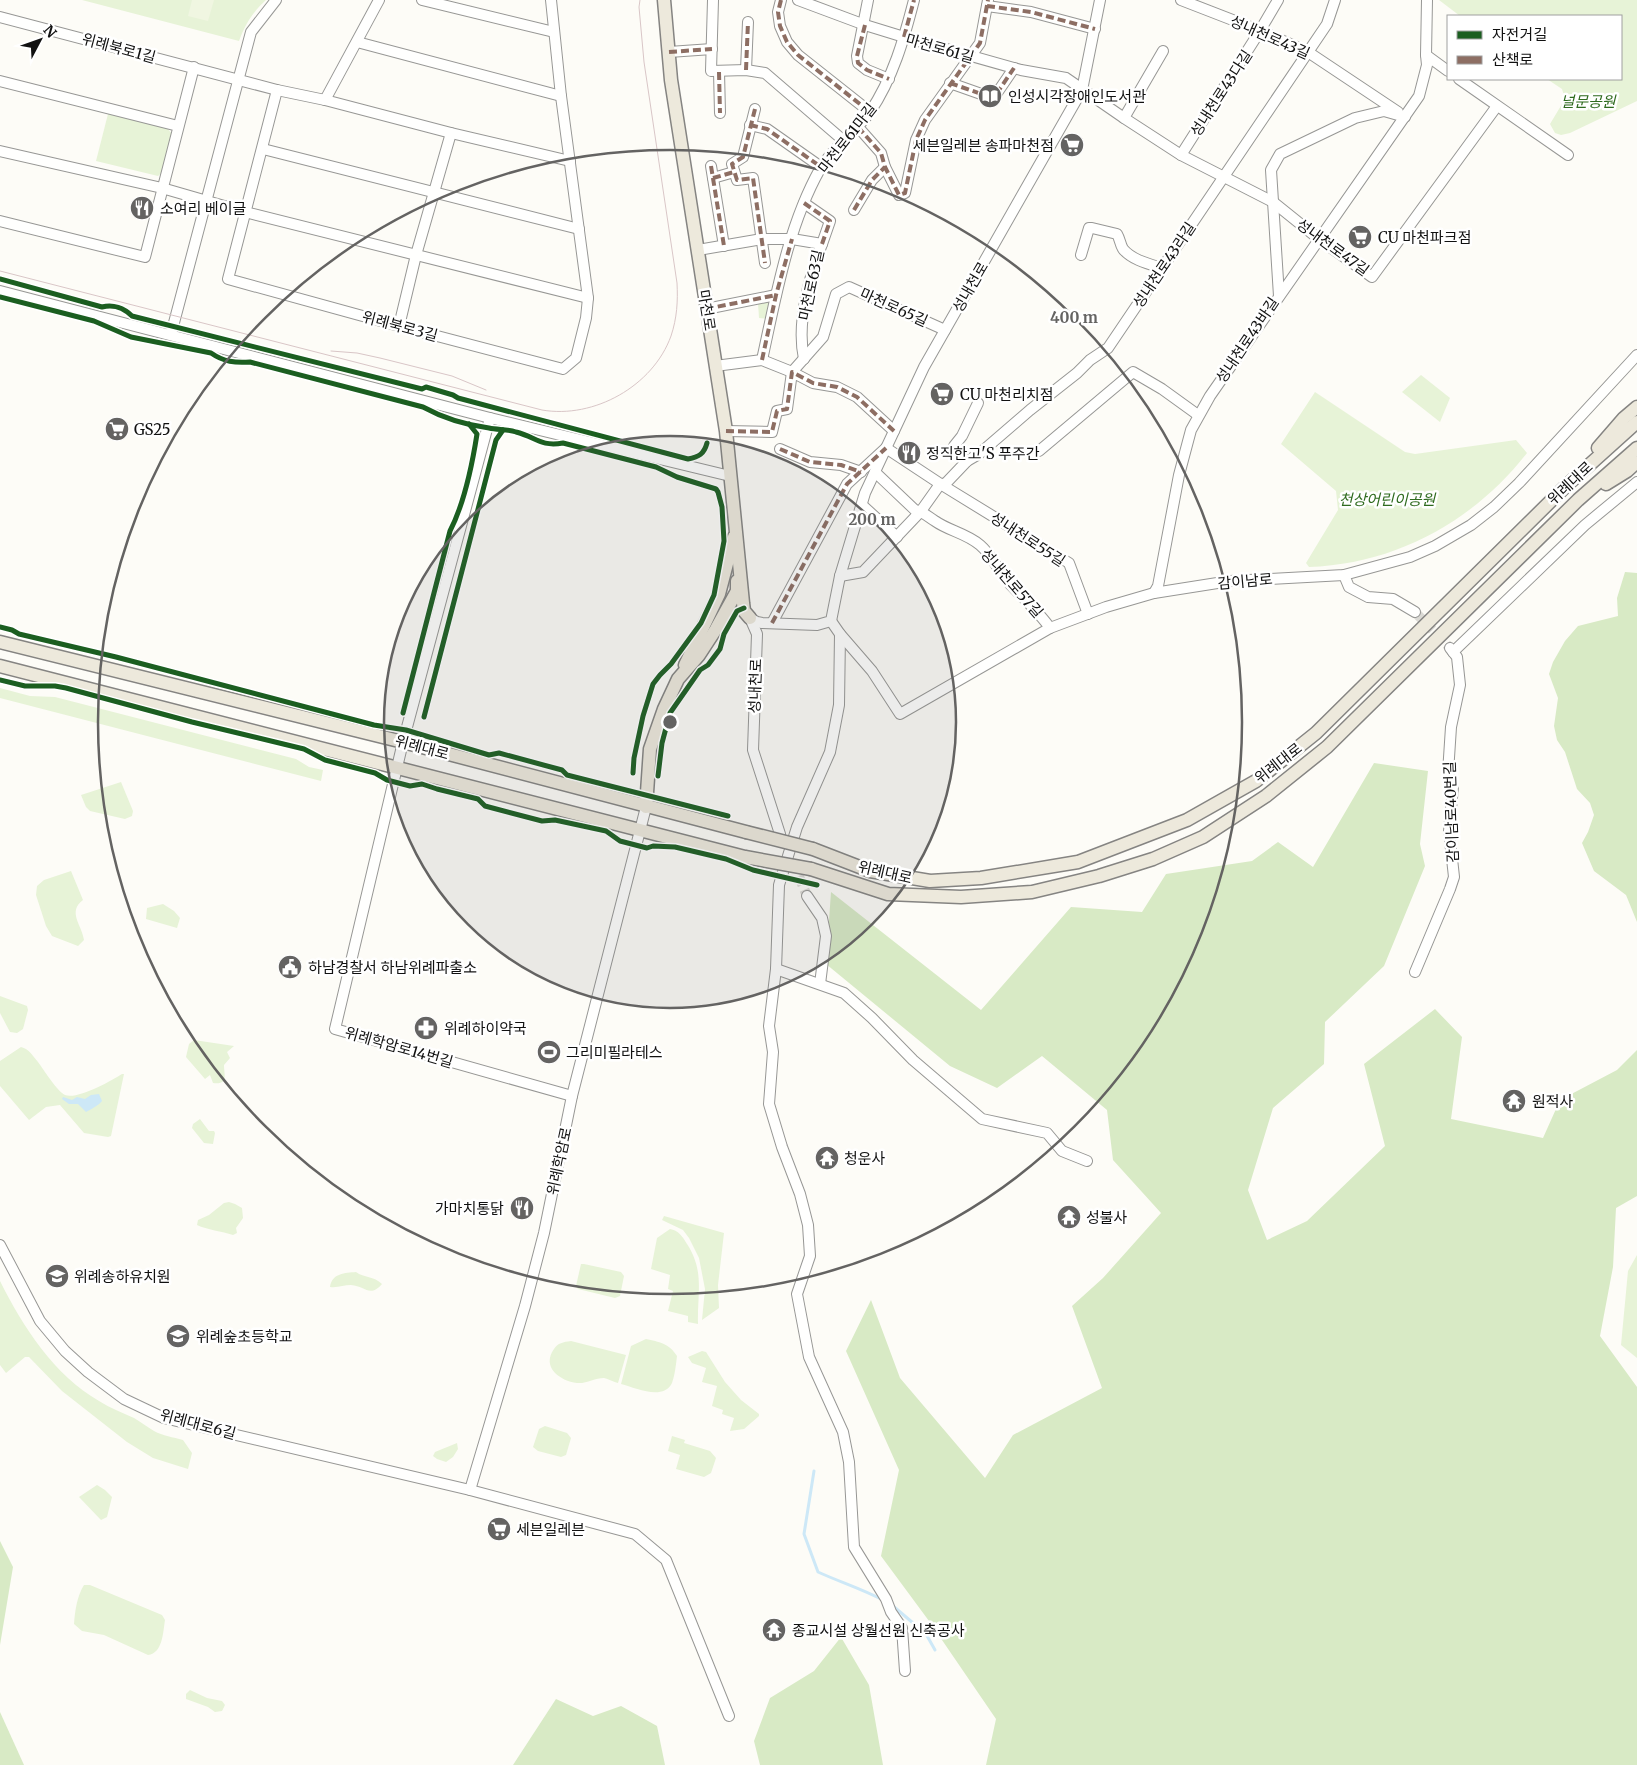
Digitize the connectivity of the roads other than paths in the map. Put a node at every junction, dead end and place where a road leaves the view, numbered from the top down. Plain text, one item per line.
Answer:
1 (276, 0) edge
2 (379, 0) edge
3 (422, 0) edge
4 (551, 0) edge
5 (664, 0) edge
6 (713, 0) edge
7 (781, 0) edge
8 (798, 0) edge
9 (868, 0) edge
10 (914, 0) edge
11 (1100, 0) edge
12 (1181, 0) edge
13 (1278, 0) edge
14 (1335, 0) edge
15 (1427, 0) edge
16 (988, 3) edge
17 (0, 17) edge
18 (748, 22) dead end
19 (865, 25) junction
20 (1094, 29) junction
21 (1261, 31) junction
22 (554, 32) junction
23 (904, 38) junction
24 (357, 42) junction
25 (712, 49) junction
26 (1163, 51) dead end
27 (669, 52) junction
28 (1308, 52) junction
29 (1426, 55) junction
30 (971, 57) junction
31 (194, 67) junction
32 (1014, 68) junction
33 (746, 70) junction
34 (1447, 70) edge
35 (719, 72) junction
36 (889, 79) junction
37 (239, 80) junction
38 (1460, 80) edge
39 (0, 81) edge
40 (950, 83) junction
41 (277, 90) junction
42 (1082, 90) junction
43 (561, 96) junction
44 (325, 100) junction
45 (1497, 106) junction
46 (755, 109) dead end
47 (870, 112) junction
48 (720, 113) dead end
49 (1405, 117) junction
50 (1124, 118) junction
51 (750, 125) junction
52 (178, 126) junction
53 (858, 127) junction
54 (451, 133) junction
55 (844, 141) junction
56 (263, 149) junction
57 (0, 151) edge
58 (1568, 155) dead end
59 (1182, 156) junction
60 (570, 161) junction
61 (711, 166) dead end
62 (821, 167) junction
63 (885, 167) junction
64 (734, 172) junction
65 (1223, 177) junction
66 (713, 178) junction
67 (162, 188) junction
68 (434, 193) junction
69 (206, 200) junction
70 (1272, 202) junction
71 (804, 203) junction
72 (854, 210) dead end
73 (245, 212) junction
74 (0, 221) edge
75 (579, 229) junction
76 (762, 239) junction
77 (792, 239) junction
78 (1319, 239) junction
79 (822, 244) junction
80 (724, 246) junction
81 (698, 250) junction
82 (416, 255) junction
83 (1081, 255) dead end
84 (765, 263) dead end
85 (1162, 268) junction
86 (0, 291) edge
87 (776, 296) junction
88 (1279, 296) junction
89 (588, 298) junction
90 (706, 309) junction
91 (399, 326) junction
92 (945, 330) junction
93 (171, 334) junction
94 (1637, 355) edge
95 (804, 358) junction
96 (762, 360) junction
97 (715, 366) junction
98 (792, 372) junction
99 (978, 403) dead end
100 (1637, 406) edge
101 (1198, 416) junction
102 (490, 418) junction
103 (1637, 422) edge
104 (726, 431) junction
105 (894, 431) junction
106 (886, 448) junction
107 (1637, 448) edge
108 (780, 449) dead end
109 (1040, 451) dead end
110 (967, 461) junction
111 (1637, 462) edge
112 (860, 472) junction
113 (875, 472) junction
114 (730, 476) junction
115 (1637, 482) edge
116 (942, 485) junction
117 (1567, 485) junction
118 (1578, 500) junction
119 (862, 506) junction
120 (921, 511) junction
121 (736, 532) junction
122 (897, 537) junction
123 (738, 555) junction
124 (1344, 574) junction
125 (840, 576) junction
126 (1154, 593) junction
127 (1415, 612) tunnel mouth
128 (1088, 614) junction
129 (750, 618) junction
130 (831, 620) junction
131 (772, 623) junction
132 (1050, 628) junction
133 (840, 634) junction
134 (0, 642) edge
135 (0, 666) edge
136 (678, 679) junction
137 (403, 742) junction
138 (398, 767) junction
139 (646, 807) junction
140 (640, 831) junction
141 (780, 834) dead end
142 (808, 896) tunnel mouth
143 (776, 970) junction
144 (1415, 972) dead end
145 (820, 984) junction
146 (572, 1096) junction
147 (1087, 1161) dead end
148 (0, 1245) edge
149 (470, 1490) junction
150 (905, 1671) dead end
151 (730, 1716) dead end

1 - 37 street
2 - 24 street
3 - 22 street
4 - 22 street, 위례북로3길
5 - 27 main road, 마천로
6 - 25 street
7 - 47 street
8 - 19 street, 마천로61길
9 - 19 street
10 - 23 street, 마천로61마길
11 - 20 street, 성내천로
12 - 21 street, 성내천로43길
13 - 21 street, 성내천로43다길
14 - 28 street, 성내천로43라길
15 - 29 street
16 - 20 street
16 - 30 street
17 - 31 street, 위례북로1길
18 - 33 street
19 - 23 street, 마천로61길
19 - 36 street
20 - 42 street, 성내천로
21 - 28 street, 성내천로43길
21 - 59 street, 성내천로43다길
22 - 43 street, 위례북로3길
23 - 30 street, 마천로61길
23 - 36 street, 마천로61마길
24 - 43 street
24 - 44 street
25 - 27 street
25 - 35 street
26 - 50 street
27 - 81 main road, 마천로
28 - 49 street, 성내천로43길
28 - 65 street, 성내천로43라길
29 - 34 street
29 - 49 street
30 - 32 street, 마천로61길
30 - 40 street
31 - 37 street, 위례북로1길
31 - 52 street
32 - 40 street
32 - 42 street, 마천로61길
33 - 35 street
33 - 55 street
35 - 48 street
36 - 47 street, 마천로61마길
37 - 41 street
37 - 69 street
38 - 45 street
39 - 52 street
40 - 63 street
41 - 44 street
41 - 56 street
42 - 50 street, 성내천로47길
42 - 92 street, 성내천로
43 - 60 street, 위례북로3길
44 - 54 street
45 - 58 street
45 - 78 street, 성내천로47길
46 - 51 street
47 - 53 street, 마천로61마길
49 - 70 street, 성내천로43바길
49 - 78 street
50 - 59 street, 성내천로47길
51 - 62 street
51 - 64 street
52 - 67 street
53 - 55 street, 마천로61마길
53 - 63 street
54 - 60 street
54 - 68 street
55 - 62 street, 마천로61마길
56 - 68 street
56 - 73 street
57 - 67 street
59 - 65 street, 성내천로47길
60 - 75 street, 위례북로3길
61 - 66 street
62 - 71 street, 마천로61마길
63 - 72 street
64 - 66 street
64 - 76 street
65 - 70 street, 성내천로47길
65 - 85 street, 성내천로43라길
66 - 80 street
67 - 69 street
67 - 74 street
68 - 75 street
68 - 82 street
69 - 73 street
69 - 93 street
70 - 78 street, 성내천로47길
70 - 88 street, 성내천로43바길
71 - 77 street, 마천로61마길
71 - 79 street
73 - 82 street
73 - 91 street, 위례북로3길
75 - 89 street, 위례북로3길
76 - 77 street, 마천로63길
76 - 80 street, 마천로63길
76 - 84 street
77 - 79 street, 마천로63길
77 - 87 street, 마천로61마길
78 - 88 street
79 - 95 street, 마천로63길
80 - 81 street, 마천로63길
81 - 90 main road, 마천로
82 - 89 street
82 - 91 street
83 - 85 street
85 - 110 street, 성내천로43라길
86 - 93 street
87 - 90 street
87 - 96 street, 마천로61마길
88 - 101 street, 성내천로43바길
89 - 91 street, 위례북로3길
90 - 97 main road, 마천로
92 - 95 street, 마천로65길
92 - 105 street, 성내천로
93 - 102 street
94 - 124 street, 감이남로
95 - 98 street, 마천로65길
96 - 97 street
96 - 98 street
97 - 104 main road, 마천로
98 - 104 street
98 - 105 street
99 - 110 street
100 - 117 main road
101 - 109 street
101 - 126 street, 성내천로43바길
102 - 114 street
102 - 137 street, 위례학암로14번길
103 - 117 main road, 위례대로
104 - 114 main road, 마천로
105 - 106 street, 성내천로
106 - 112 street
106 - 113 street, 성내천로
106 - 116 street, 성내천로55길
107 - 118 main road, 위례대로
108 - 112 street
110 - 116 street, 성내천로43라길
111 - 118 main road
112 - 131 street
113 - 119 street, 성내천로
113 - 120 street, 성내천로57길
114 - 121 main road, 마천로
115 - 144 street, 감이남로40번길
116 - 120 street
116 - 128 street, 성내천로55길
117 - 139 main road, 위례대로, bridge
118 - 140 main road, 위례대로, bridge
119 - 122 street
119 - 125 street, 성내천로
120 - 122 street
120 - 132 street, 성내천로57길
121 - 123 main road, 마천로
121 - 136 main road
122 - 125 street
123 - 129 main road, 마천로
123 - 136 main road
124 - 126 street, 감이남로
124 - 127 street
125 - 130 street, 성내천로
126 - 128 street, 감이남로
128 - 132 street, 감이남로
129 - 131 street
129 - 141 street, 성내천로
130 - 131 street
130 - 133 street
132 - 133 street, 감이남로
133 - 143 street
134 - 137 main road, 위례대로
135 - 138 main road, 위례대로
136 - 139 main road
137 - 138 street, 위례학암로14번길
137 - 139 main road, 위례대로
138 - 140 main road, 위례대로
138 - 146 street, 위례학암로14번길
139 - 140 street, 위례학암로
140 - 146 street, 위례학암로
142 - 145 street
143 - 145 street
143 - 150 street
145 - 147 street
146 - 149 street, 위례학암로
148 - 149 street, 위례대로6길
149 - 151 street, 위례대로6길

